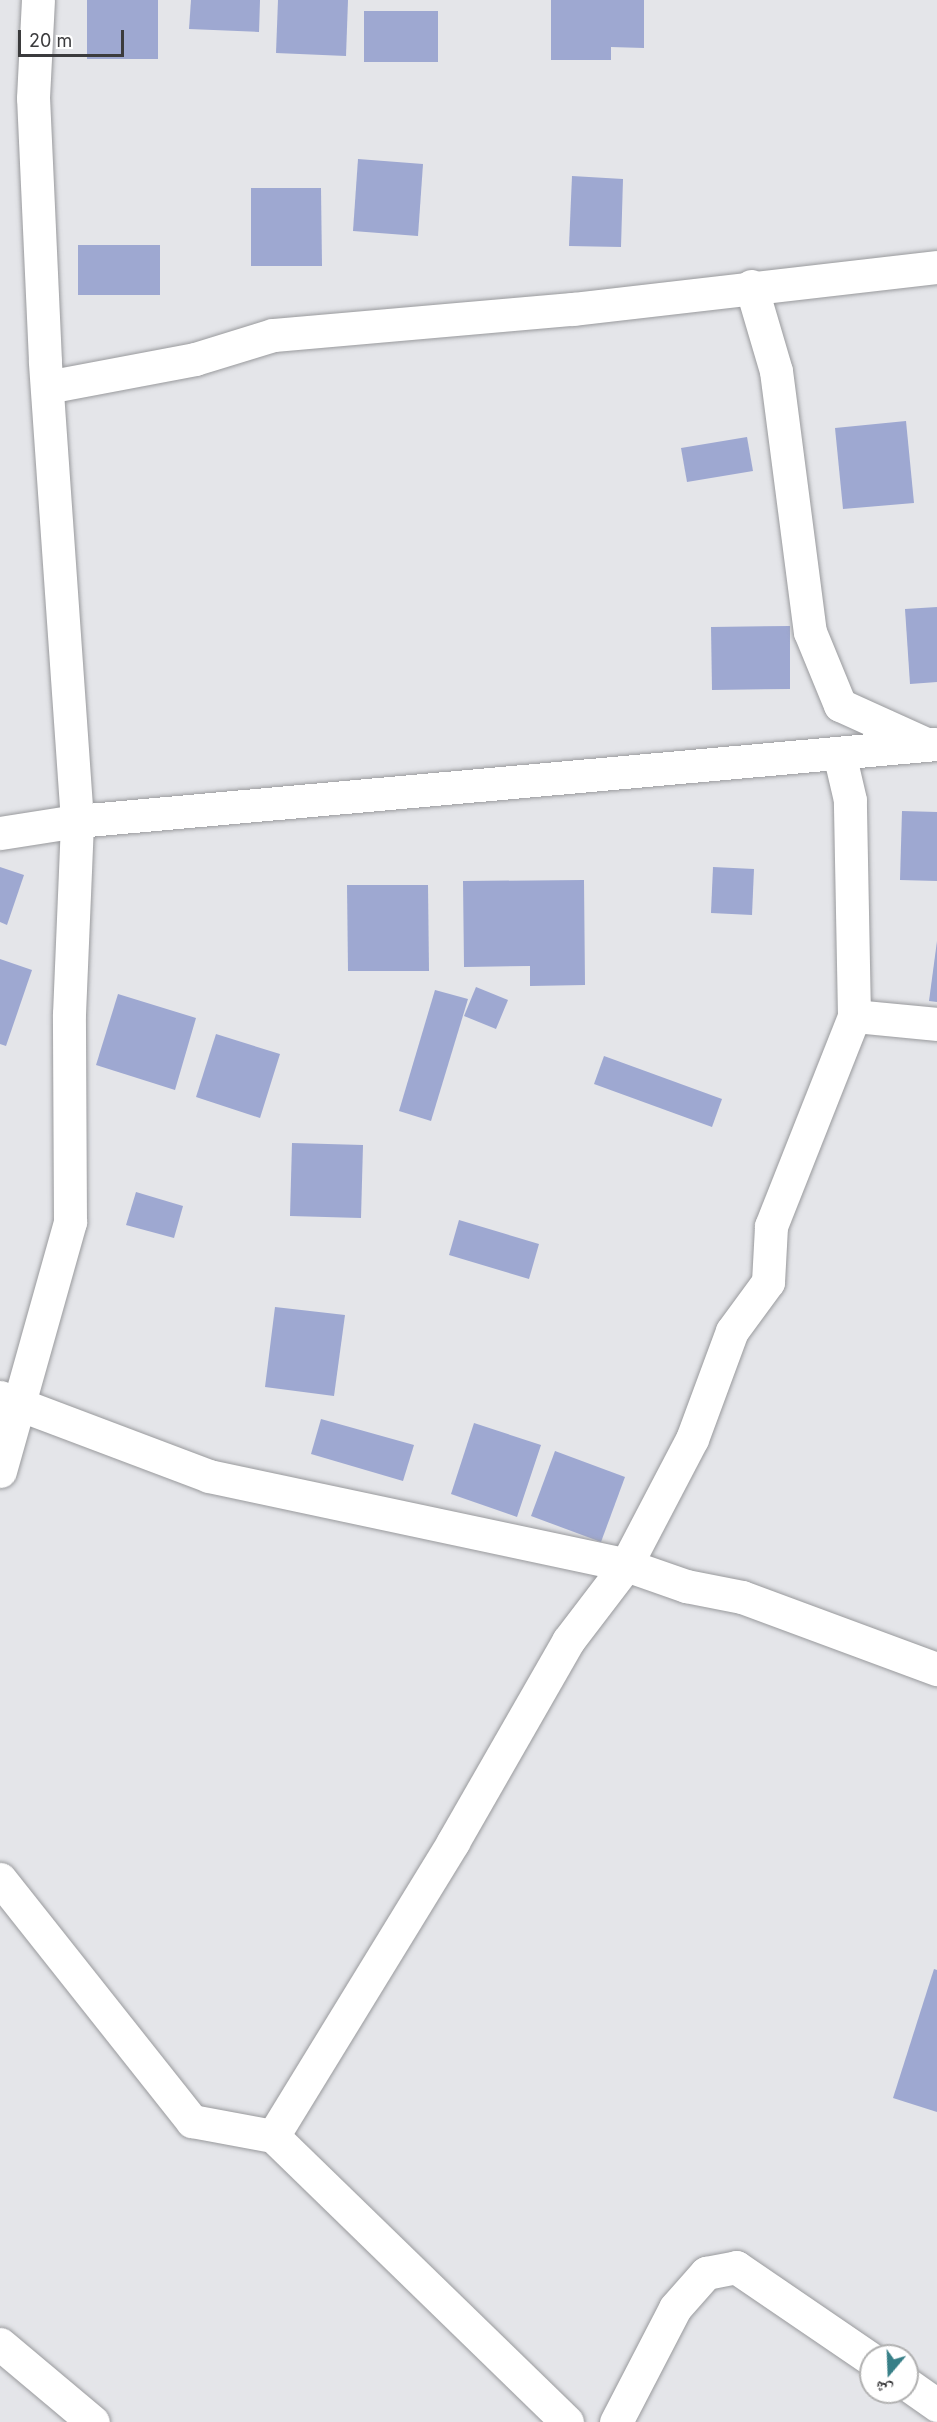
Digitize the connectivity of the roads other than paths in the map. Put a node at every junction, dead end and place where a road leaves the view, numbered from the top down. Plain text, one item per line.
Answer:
1 (38, 0) edge
2 (937, 267) edge
3 (751, 286) junction
4 (47, 387) junction
5 (932, 745) edge
6 (839, 753) junction
7 (77, 821) junction
8 (0, 833) edge
9 (854, 1016) junction
10 (937, 1024) edge
11 (8, 1402) edge
12 (0, 1471) edge
13 (626, 1565) junction
14 (937, 1669) edge
15 (0, 1879) edge
16 (273, 2136) junction
17 (0, 2344) edge
18 (859, 2351) edge
19 (919, 2392) edge
20 (937, 2404) edge
21 (93, 2422) edge
22 (567, 2422) edge
23 (616, 2422) edge

1 - 4 street
2 - 3 street
3 - 4 street
3 - 5 street
4 - 7 street
5 - 6 street
6 - 7 street
6 - 9 street
7 - 8 street
7 - 11 street
9 - 10 street
9 - 13 street
11 - 12 street
11 - 13 street
13 - 14 street
13 - 16 street
15 - 16 street
16 - 22 street
17 - 21 street
18 - 23 street
19 - 20 street

